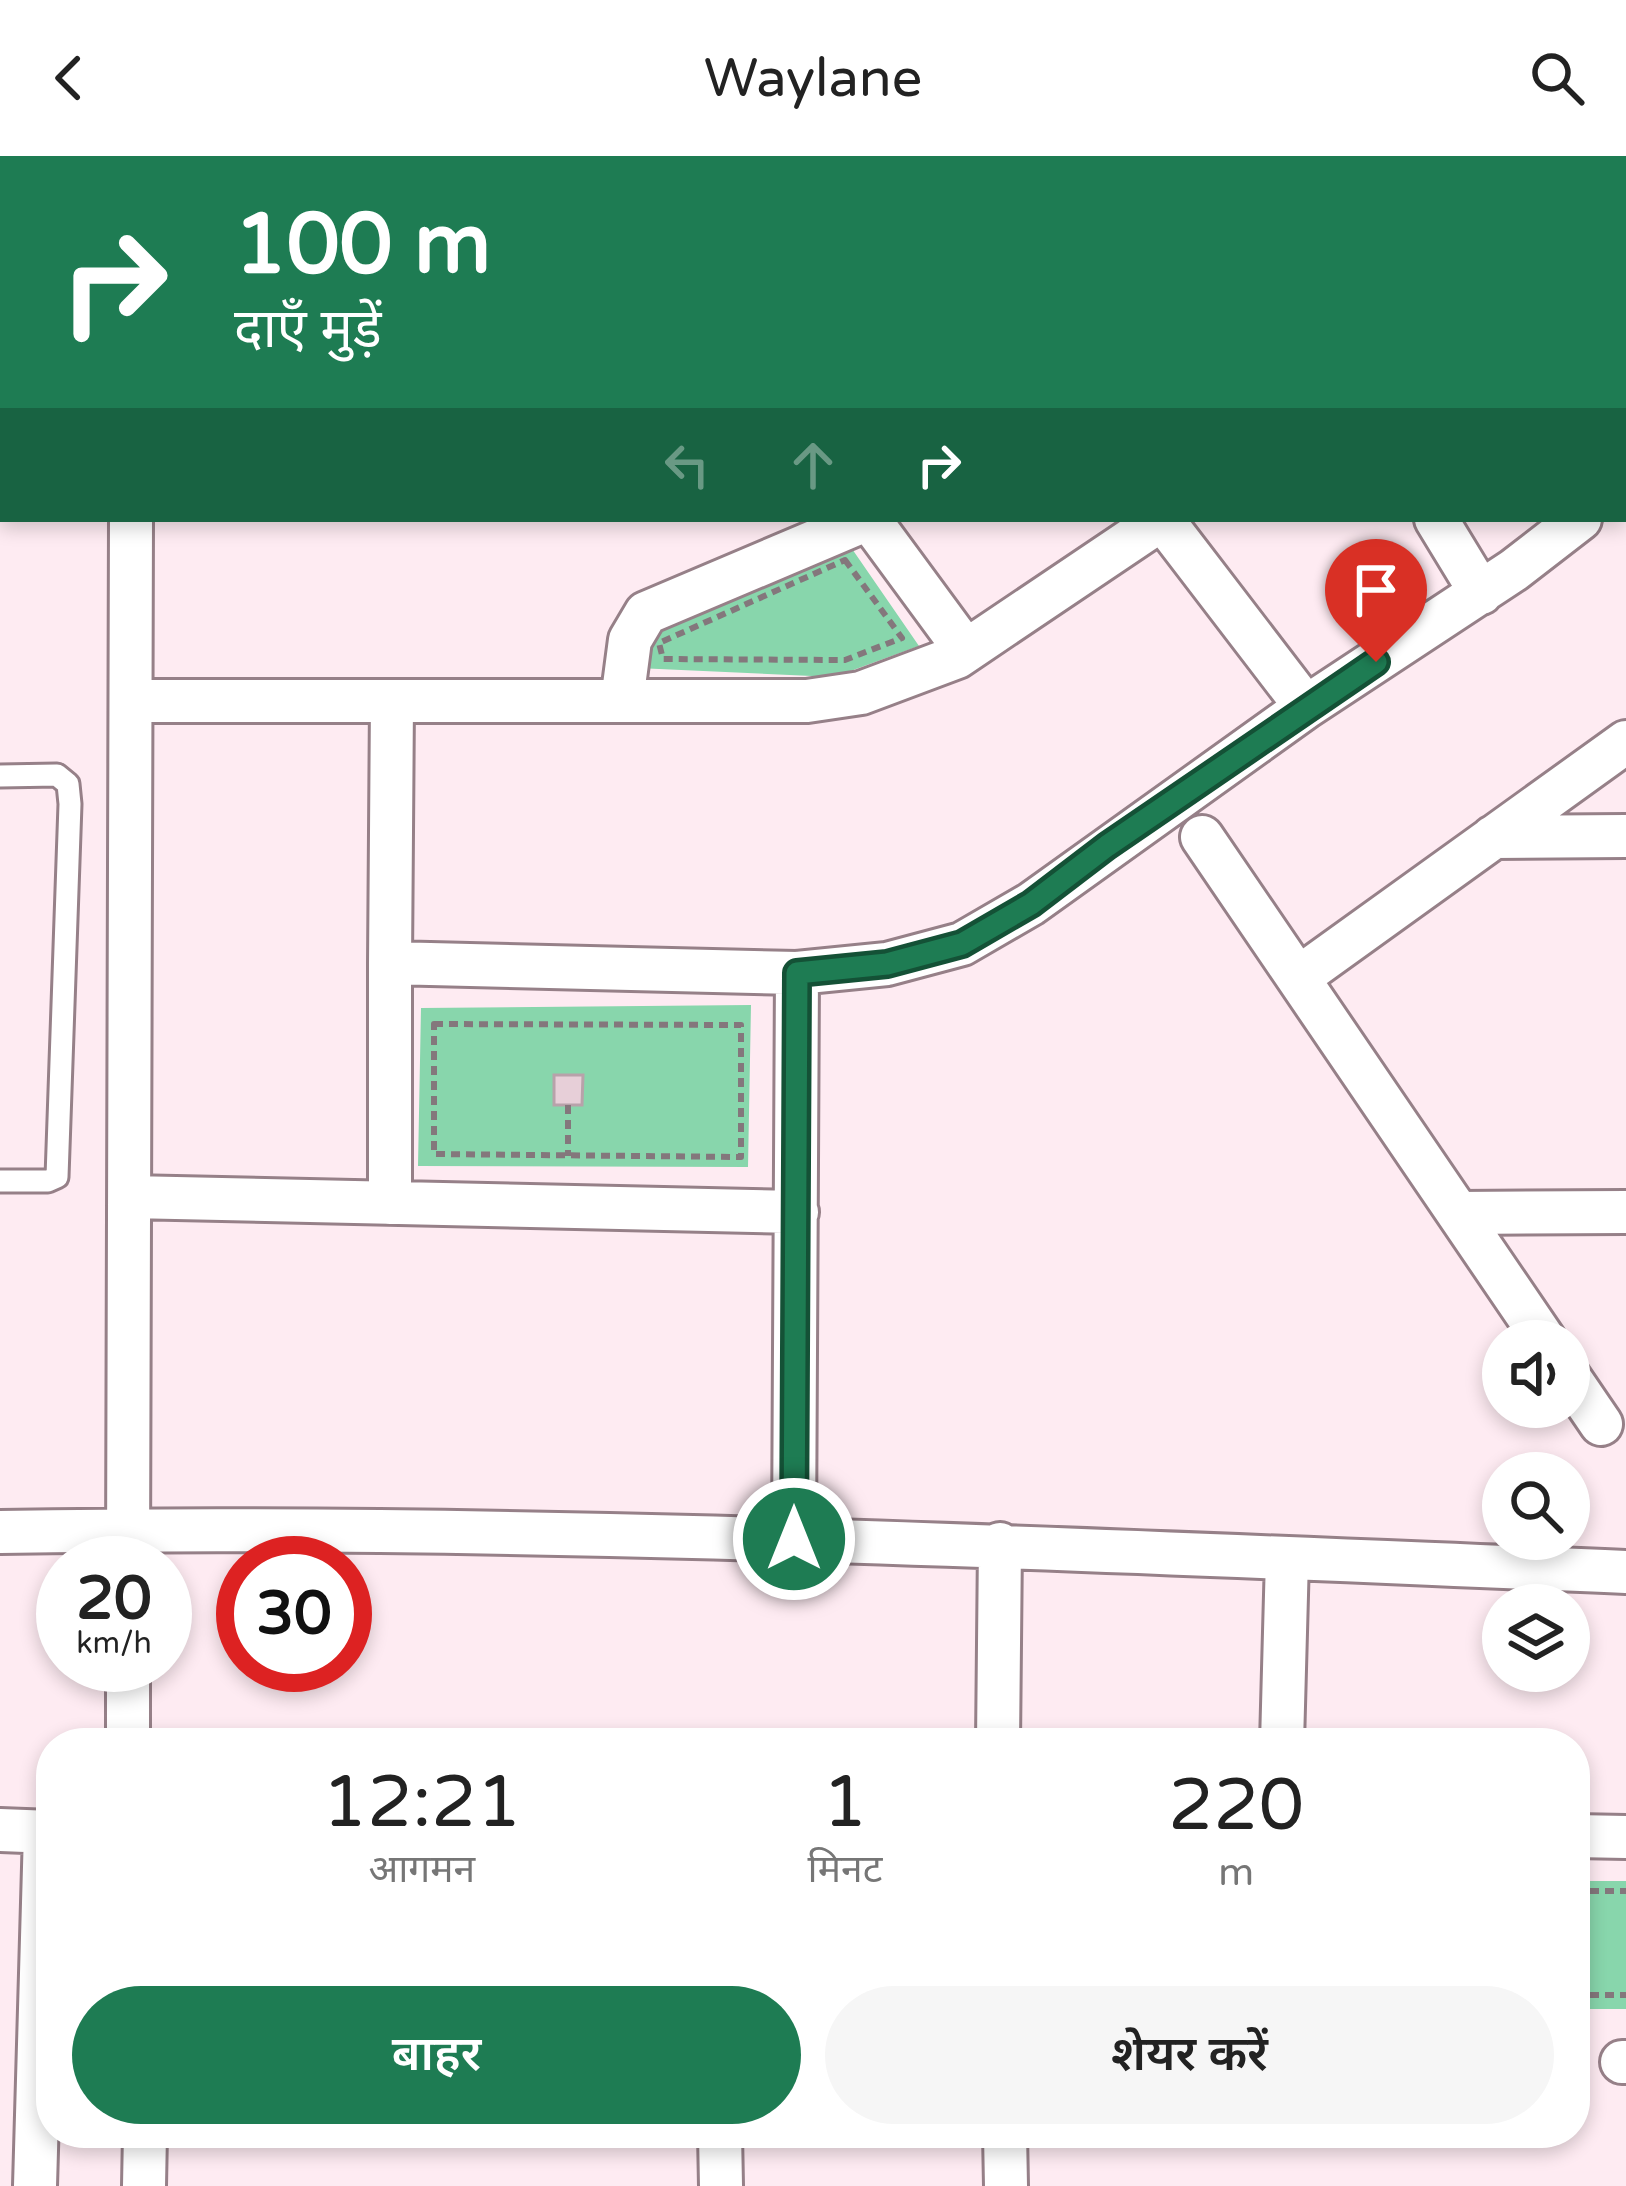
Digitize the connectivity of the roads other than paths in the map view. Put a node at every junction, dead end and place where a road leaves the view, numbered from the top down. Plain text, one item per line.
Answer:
1 (131, 522) edge
2 (861, 522) edge
3 (870, 522) edge
4 (1158, 522) edge
5 (1164, 522) edge
6 (1438, 522) edge
7 (1576, 522) edge
8 (1481, 592) junction
9 (966, 651) junction
10 (130, 701) junction
11 (392, 701) junction
12 (622, 701) junction
13 (1306, 707) junction
14 (1626, 742) edge
15 (0, 776) edge
16 (1626, 836) edge
17 (1202, 837) dead end
18 (1493, 837) junction
19 (390, 963) junction
20 (797, 973) junction
21 (1298, 978) junction
22 (0, 1181) edge
23 (130, 1197) junction
24 (390, 1203) junction
25 (797, 1212) junction
26 (1626, 1212) edge
27 (1458, 1213) junction
28 (1530, 1320) edge
29 (1590, 1408) edge
30 (1601, 1424) dead end
31 (0, 1532) edge
32 (37, 1536) edge
33 (128, 1536) edge
34 (794, 1539) junction
35 (1000, 1544) junction
36 (192, 1545) edge
37 (1287, 1558) junction
38 (1626, 1572) edge
39 (128, 1692) edge
40 (128, 1728) edge
41 (998, 1728) edge
42 (1282, 1728) edge
43 (0, 1830) edge
44 (36, 1832) edge
45 (1590, 1836) edge
46 (1626, 1837) edge
47 (38, 2148) edge
48 (145, 2148) edge
49 (720, 2148) edge
50 (1005, 2148) edge
51 (35, 2186) edge
52 (144, 2186) edge
53 (721, 2186) edge
54 (1006, 2186) edge

1 - 10 street
2 - 12 street
3 - 9 street
4 - 9 street
5 - 13 street
6 - 8 street
7 - 8 street
8 - 13 street
9 - 12 street
10 - 11 street
10 - 23 street
11 - 12 street
11 - 19 street
13 - 20 street
14 - 18 street
15 - 22 lane
16 - 18 street
17 - 21 street
18 - 21 street
19 - 20 street
19 - 24 street
20 - 25 street
21 - 27 street
23 - 24 street
23 - 33 street
24 - 25 street
25 - 34 street
26 - 27 street
27 - 28 street
29 - 30 street
31 - 32 street
34 - 35 street
34 - 36 street
35 - 37 street
35 - 41 street
37 - 38 street
37 - 42 street
39 - 40 street
43 - 44 street
45 - 46 street
47 - 51 street
48 - 52 street
49 - 53 street
50 - 54 street

